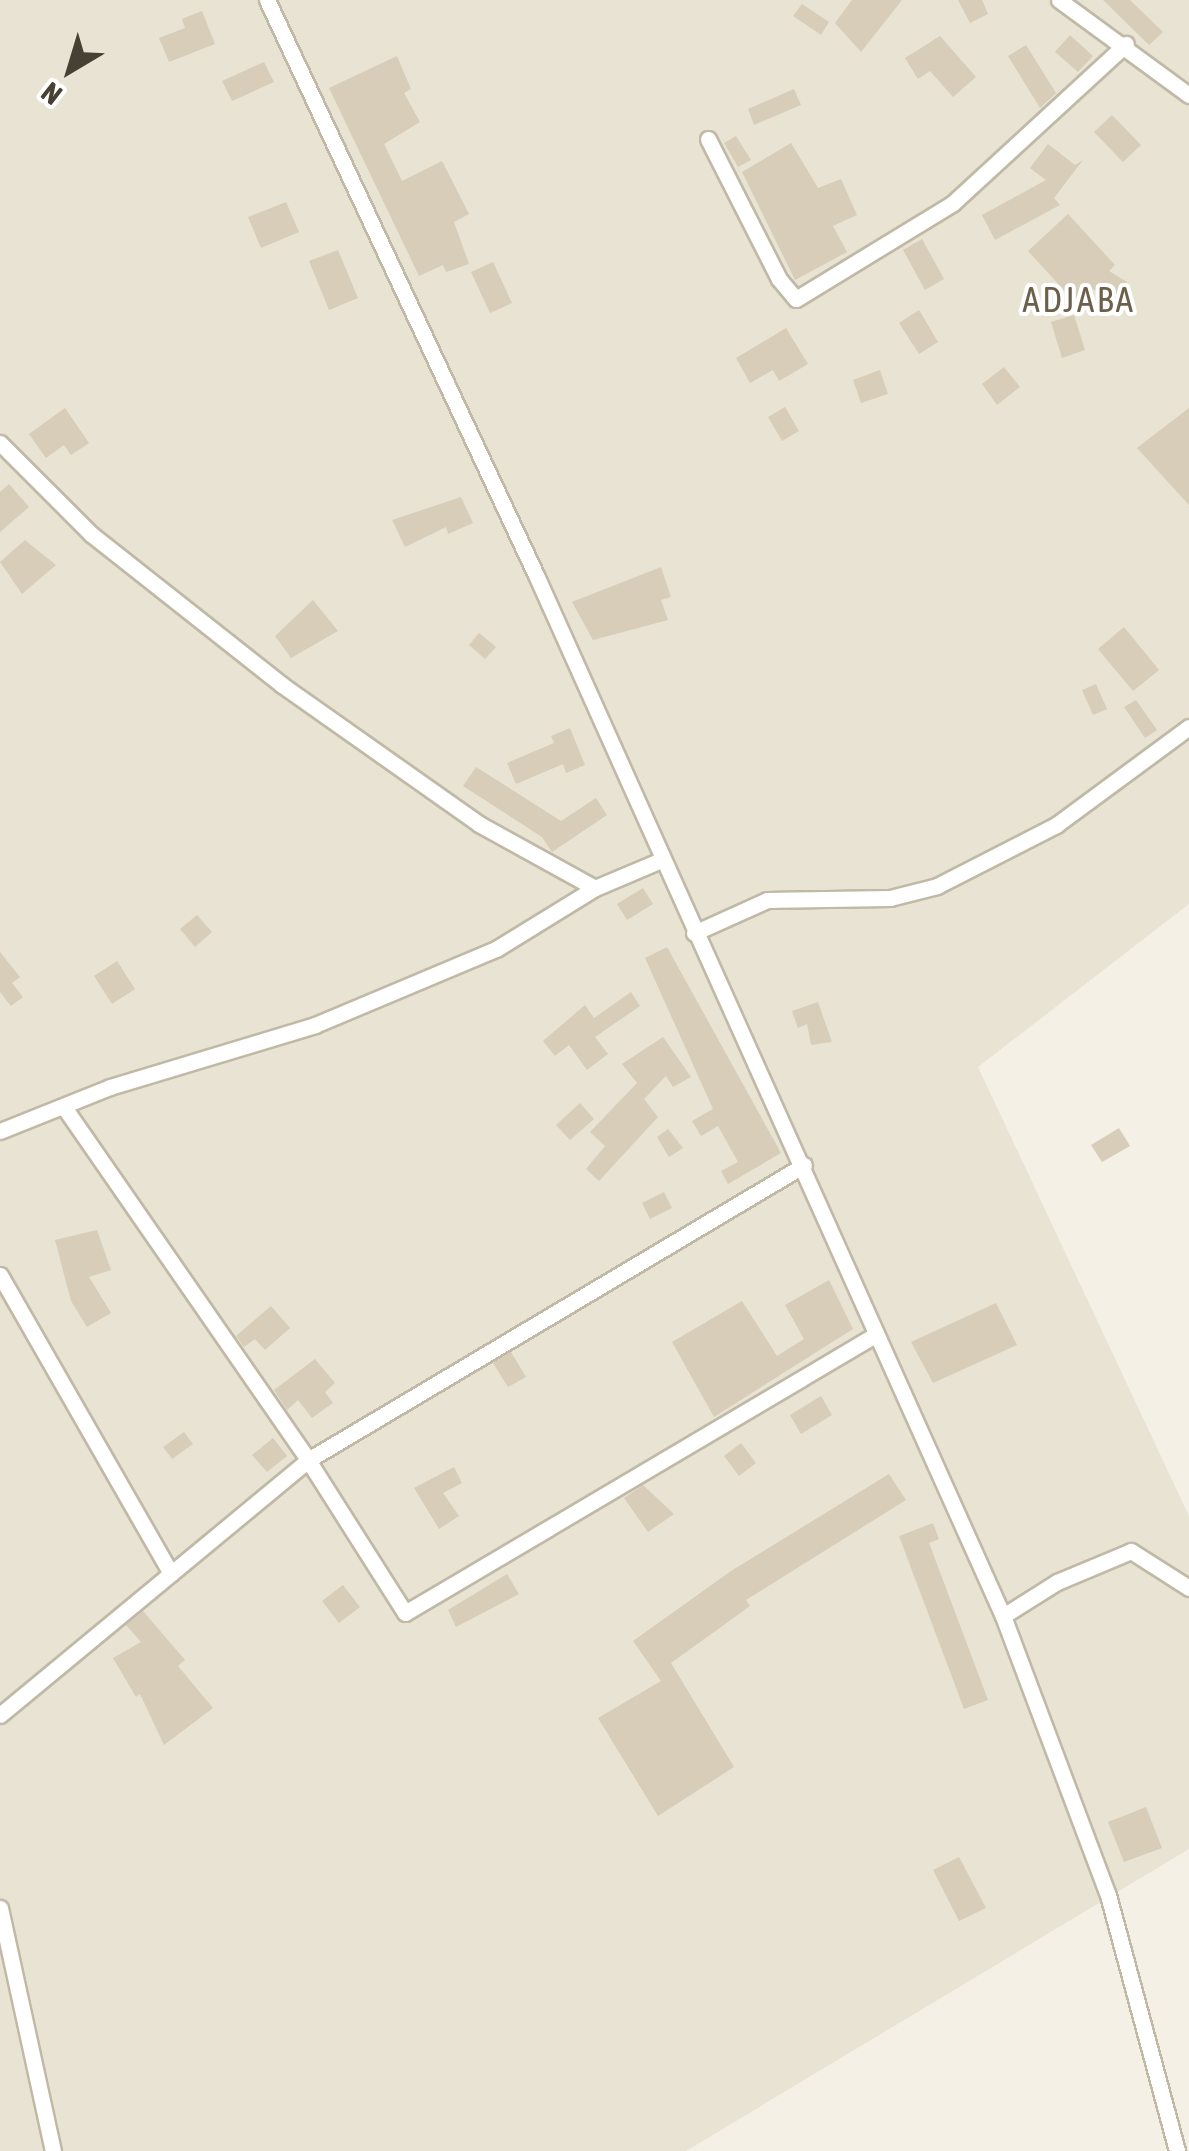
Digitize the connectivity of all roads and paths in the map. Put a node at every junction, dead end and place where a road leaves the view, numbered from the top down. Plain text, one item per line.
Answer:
1 (268, 0) edge
2 (1058, 0) edge
3 (1126, 44) junction
4 (1189, 95) edge
5 (708, 139) dead end
6 (0, 443) edge
7 (1189, 726) edge
8 (659, 861) junction
9 (595, 888) junction
10 (694, 933) junction
11 (64, 1107) junction
12 (0, 1131) edge
13 (804, 1165) junction
14 (0, 1275) edge
15 (875, 1334) junction
16 (308, 1460) junction
17 (171, 1574) junction
18 (1189, 1588) edge
19 (1003, 1616) junction
20 (0, 1716) edge
21 (0, 1908) edge
22 (53, 2151) edge
23 (1177, 2151) edge

1 - 8 street
2 - 3 street
3 - 4 street
3 - 5 street
6 - 9 street
7 - 10 street
8 - 9 street
8 - 10 street
9 - 11 street
10 - 13 street
11 - 12 street
11 - 16 street
13 - 15 street
13 - 16 street
14 - 17 street
15 - 16 street
15 - 19 street
16 - 17 street
17 - 20 street
18 - 19 street
19 - 23 street
21 - 22 street

